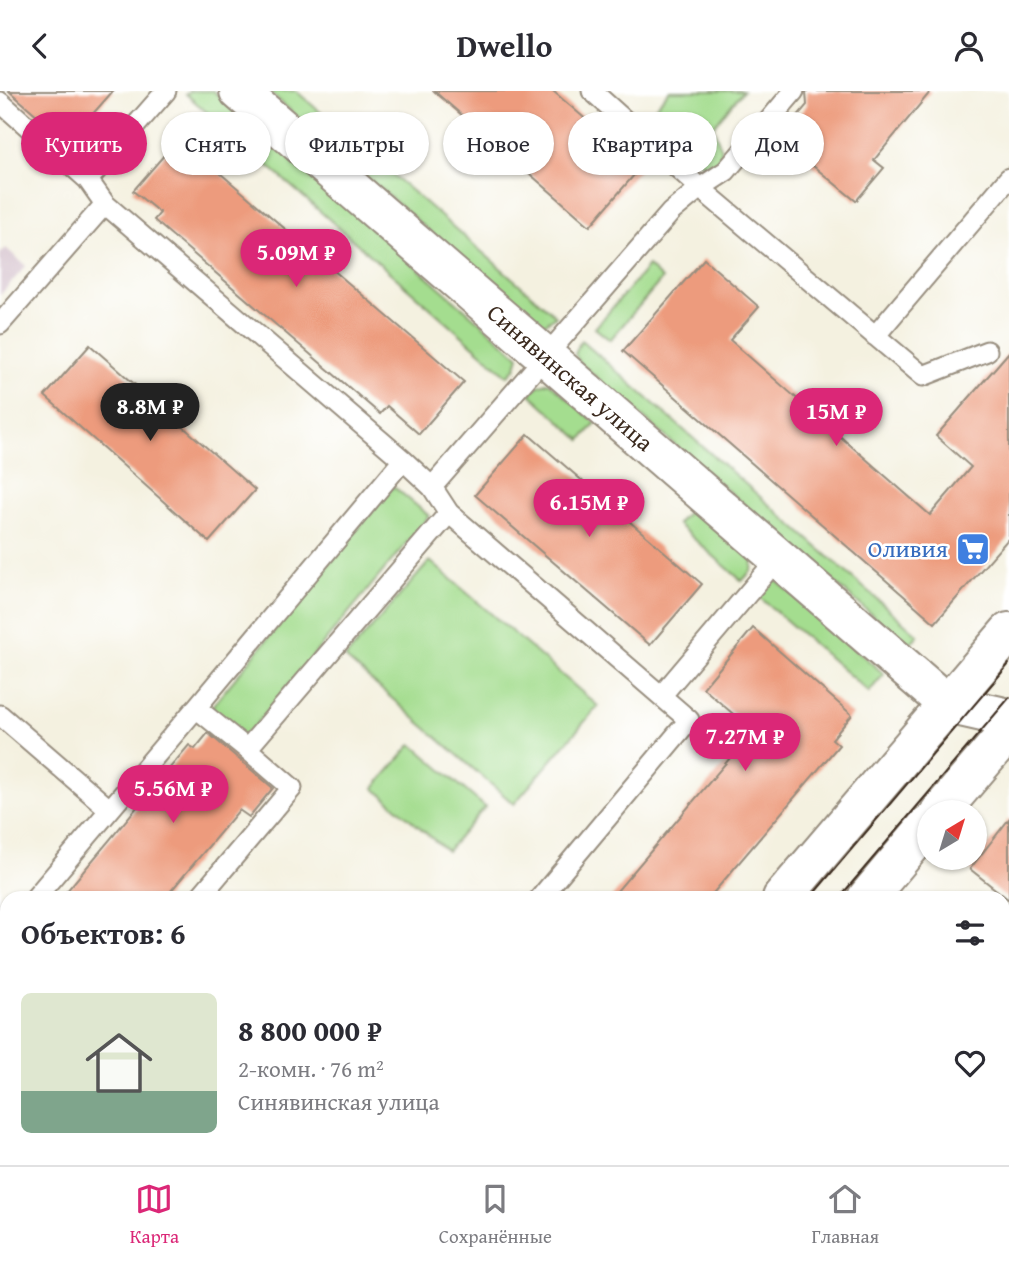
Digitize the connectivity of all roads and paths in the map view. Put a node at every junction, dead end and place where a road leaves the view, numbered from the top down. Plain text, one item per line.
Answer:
1 (166, 91) edge
2 (239, 91) edge
3 (592, 91) edge
4 (794, 91) edge
5 (0, 102) edge
6 (1009, 178) edge
7 (88, 180) junction
8 (700, 188) junction
9 (105, 204) junction
10 (0, 324) edge
11 (875, 336) junction
12 (986, 351) dead end
13 (546, 357) junction
14 (403, 460) junction
15 (432, 487) junction
16 (449, 513) junction
17 (778, 558) junction
18 (1009, 632) edge
19 (662, 696) junction
20 (947, 704) junction
21 (196, 708) junction
22 (0, 715) edge
23 (1009, 717) edge
24 (1009, 731) edge
25 (247, 749) junction
26 (950, 800) edge
27 (110, 809) junction
28 (917, 838) edge
29 (40, 891) edge
30 (205, 891) edge
31 (546, 891) edge
32 (788, 891) edge
33 (873, 891) edge

1 - 7 lane
2 - 13 street, Синявинская улица
3 - 8 lane
4 - 8 lane
5 - 7 lane
6 - 11 lane
7 - 9 lane
8 - 11 lane
8 - 13 lane
9 - 10 lane
9 - 14 lane
11 - 12 lane
13 - 15 lane
13 - 17 street, Синявинская улица
14 - 15 lane
14 - 21 lane
15 - 16 lane
16 - 19 lane
16 - 25 lane
17 - 19 lane
17 - 20 street, Синявинская улица
18 - 20 street
19 - 31 lane
20 - 23 street, Синявинская улица
20 - 32 street
21 - 25 lane
21 - 27 lane
22 - 27 lane
24 - 26 street
25 - 30 lane
27 - 29 lane
28 - 33 street

